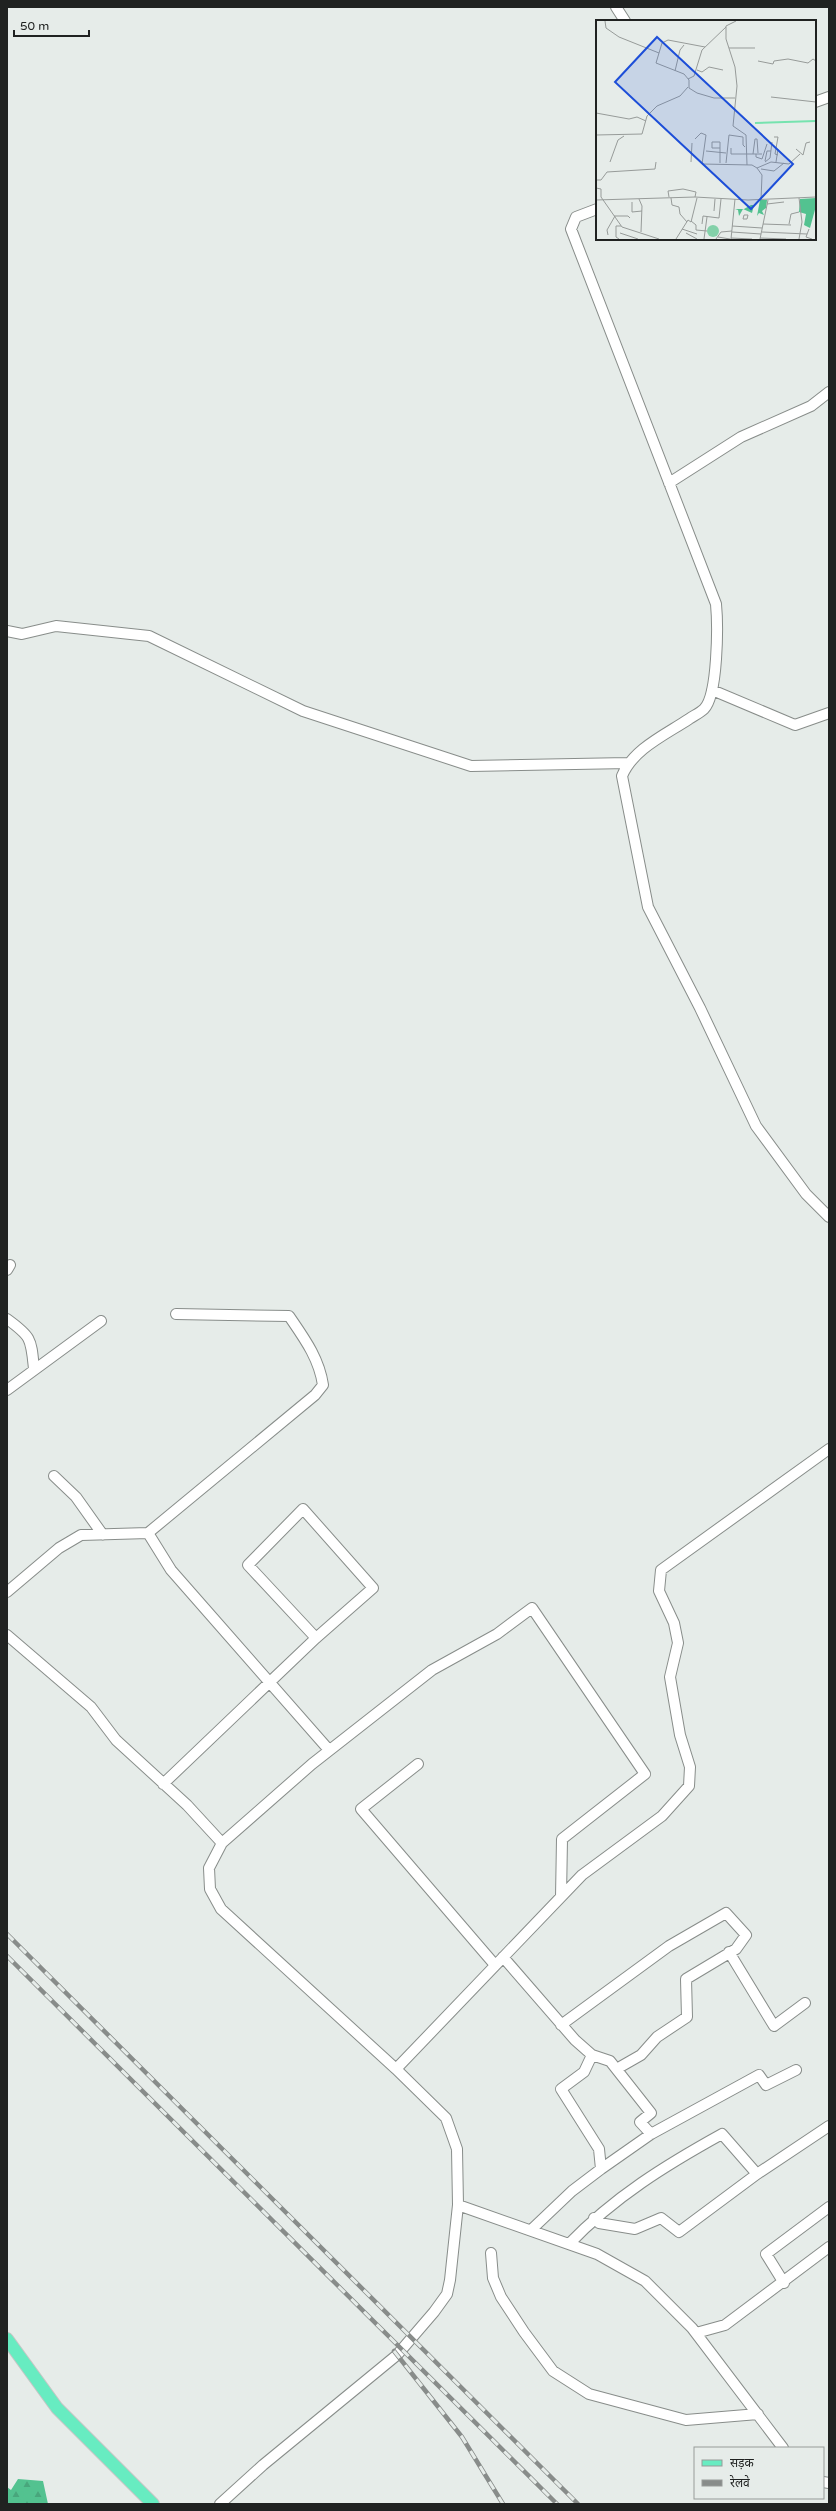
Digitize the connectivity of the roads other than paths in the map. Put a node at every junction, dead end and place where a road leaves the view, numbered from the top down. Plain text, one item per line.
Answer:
1 (616, 7) edge
2 (624, 20) edge
3 (829, 97) edge
4 (816, 102) edge
5 (596, 209) edge
6 (829, 392) edge
7 (669, 483) junction
8 (7, 631) edge
9 (712, 690) junction
10 (829, 712) edge
11 (628, 763) junction
12 (829, 1218) edge
13 (176, 1314) dead end
14 (7, 1319) edge
15 (102, 1321) dead end
16 (34, 1369) junction
17 (7, 1390) edge
18 (829, 1449) edge
19 (54, 1476) dead end
20 (148, 1534) junction
21 (103, 1535) junction
22 (7, 1592) edge
23 (7, 1635) edge
24 (316, 1638) junction
25 (270, 1682) junction
26 (329, 1750) junction
27 (418, 1764) dead end
28 (163, 1784) junction
29 (222, 1843) junction
30 (561, 1897) junction
31 (729, 1952) junction
32 (503, 1957) junction
33 (495, 1965) junction
34 (805, 2003) dead end
35 (562, 2025) junction
36 (592, 2055) junction
37 (620, 2067) dead end
38 (396, 2069) junction
39 (796, 2070) dead end
40 (829, 2126) edge
41 (651, 2134) junction
42 (601, 2169) junction
43 (757, 2174) junction
44 (458, 2205) junction
45 (829, 2207) edge
46 (594, 2218) junction
47 (531, 2230) junction
48 (569, 2244) junction
49 (829, 2247) edge
50 (492, 2253) dead end
51 (784, 2283) junction
52 (696, 2333) junction
53 (7, 2339) edge
54 (758, 2414) junction
55 (782, 2447) edge
56 (153, 2504) edge
57 (220, 2504) edge

1 - 2 street
3 - 4 street
5 - 7 street
6 - 7 street
7 - 9 street
8 - 11 street
9 - 10 street
9 - 11 street
11 - 12 street
13 - 20 street
14 - 16 street
15 - 16 street
16 - 17 street
18 - 30 street
19 - 21 street
20 - 21 street
20 - 25 street
21 - 22 street
23 - 28 street
24 - 24 street
24 - 25 street
25 - 26 street
25 - 28 street
26 - 29 street
26 - 30 street
27 - 33 street
28 - 29 street
29 - 38 street
30 - 32 street
31 - 34 street
31 - 35 street
31 - 37 street
32 - 33 street
32 - 35 street
33 - 38 street
35 - 36 street
36 - 41 street
36 - 42 street
38 - 44 street
39 - 41 street
40 - 43 street
41 - 42 street
42 - 47 street
43 - 46 street
43 - 46 street
44 - 47 street
44 - 57 street
45 - 51 street
46 - 48 street
47 - 48 street
48 - 52 street
49 - 51 street
50 - 54 street
51 - 52 street
52 - 54 street
53 - 56 main road
54 - 55 street

